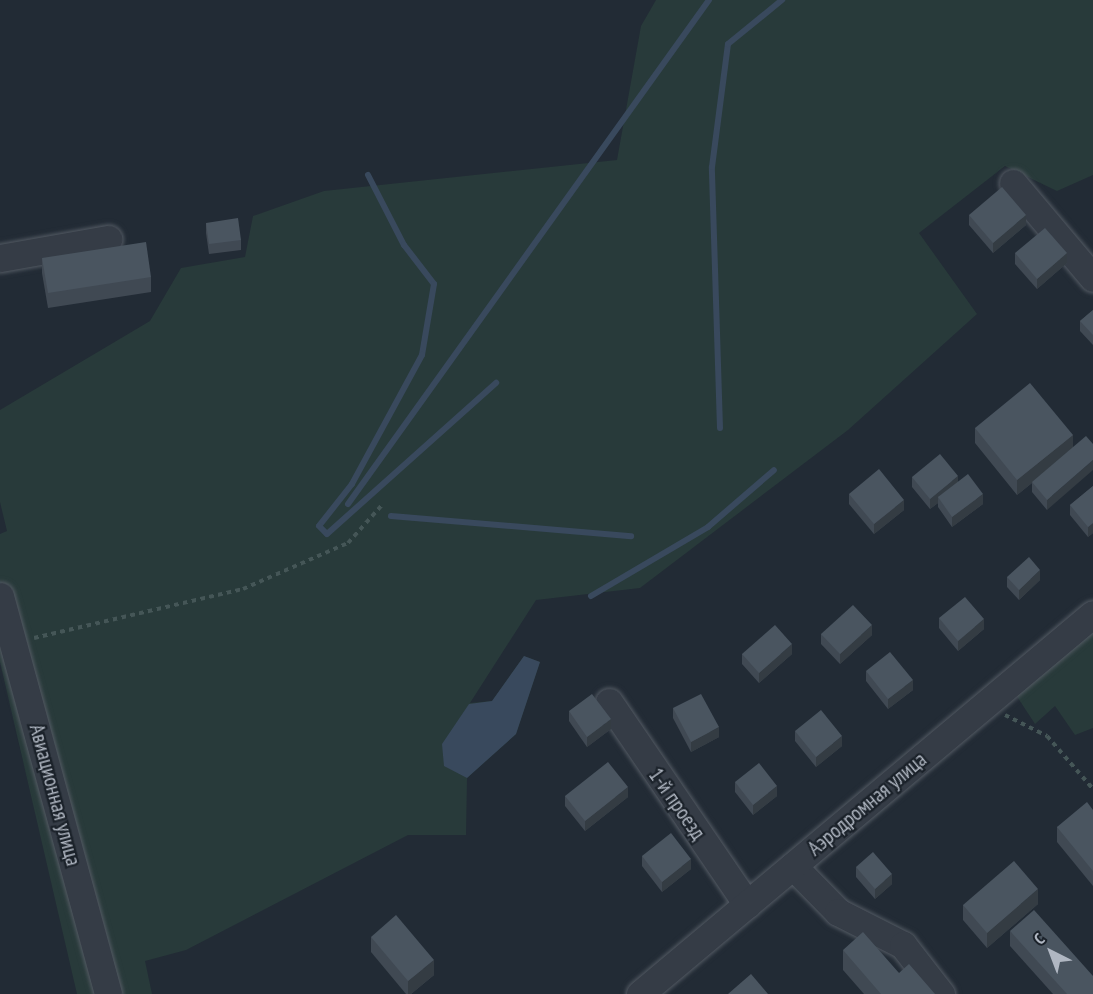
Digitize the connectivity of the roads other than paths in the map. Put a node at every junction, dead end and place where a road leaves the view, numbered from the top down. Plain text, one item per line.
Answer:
1 (1013, 183) dead end
2 (108, 239) dead end
3 (0, 258) edge
4 (1093, 278) edge
5 (0, 596) edge
6 (1093, 614) edge
7 (609, 702) dead end
8 (793, 866) junction
9 (747, 904) junction
10 (108, 994) edge
11 (640, 994) edge
12 (941, 994) edge

1 - 4 street
2 - 3 street
5 - 10 street, Авиационная улица
6 - 8 street, Аэродромная улица
7 - 9 street, 1-й проезд
8 - 9 street, Аэродромная улица
8 - 12 street
9 - 11 street, Аэродромная улица

